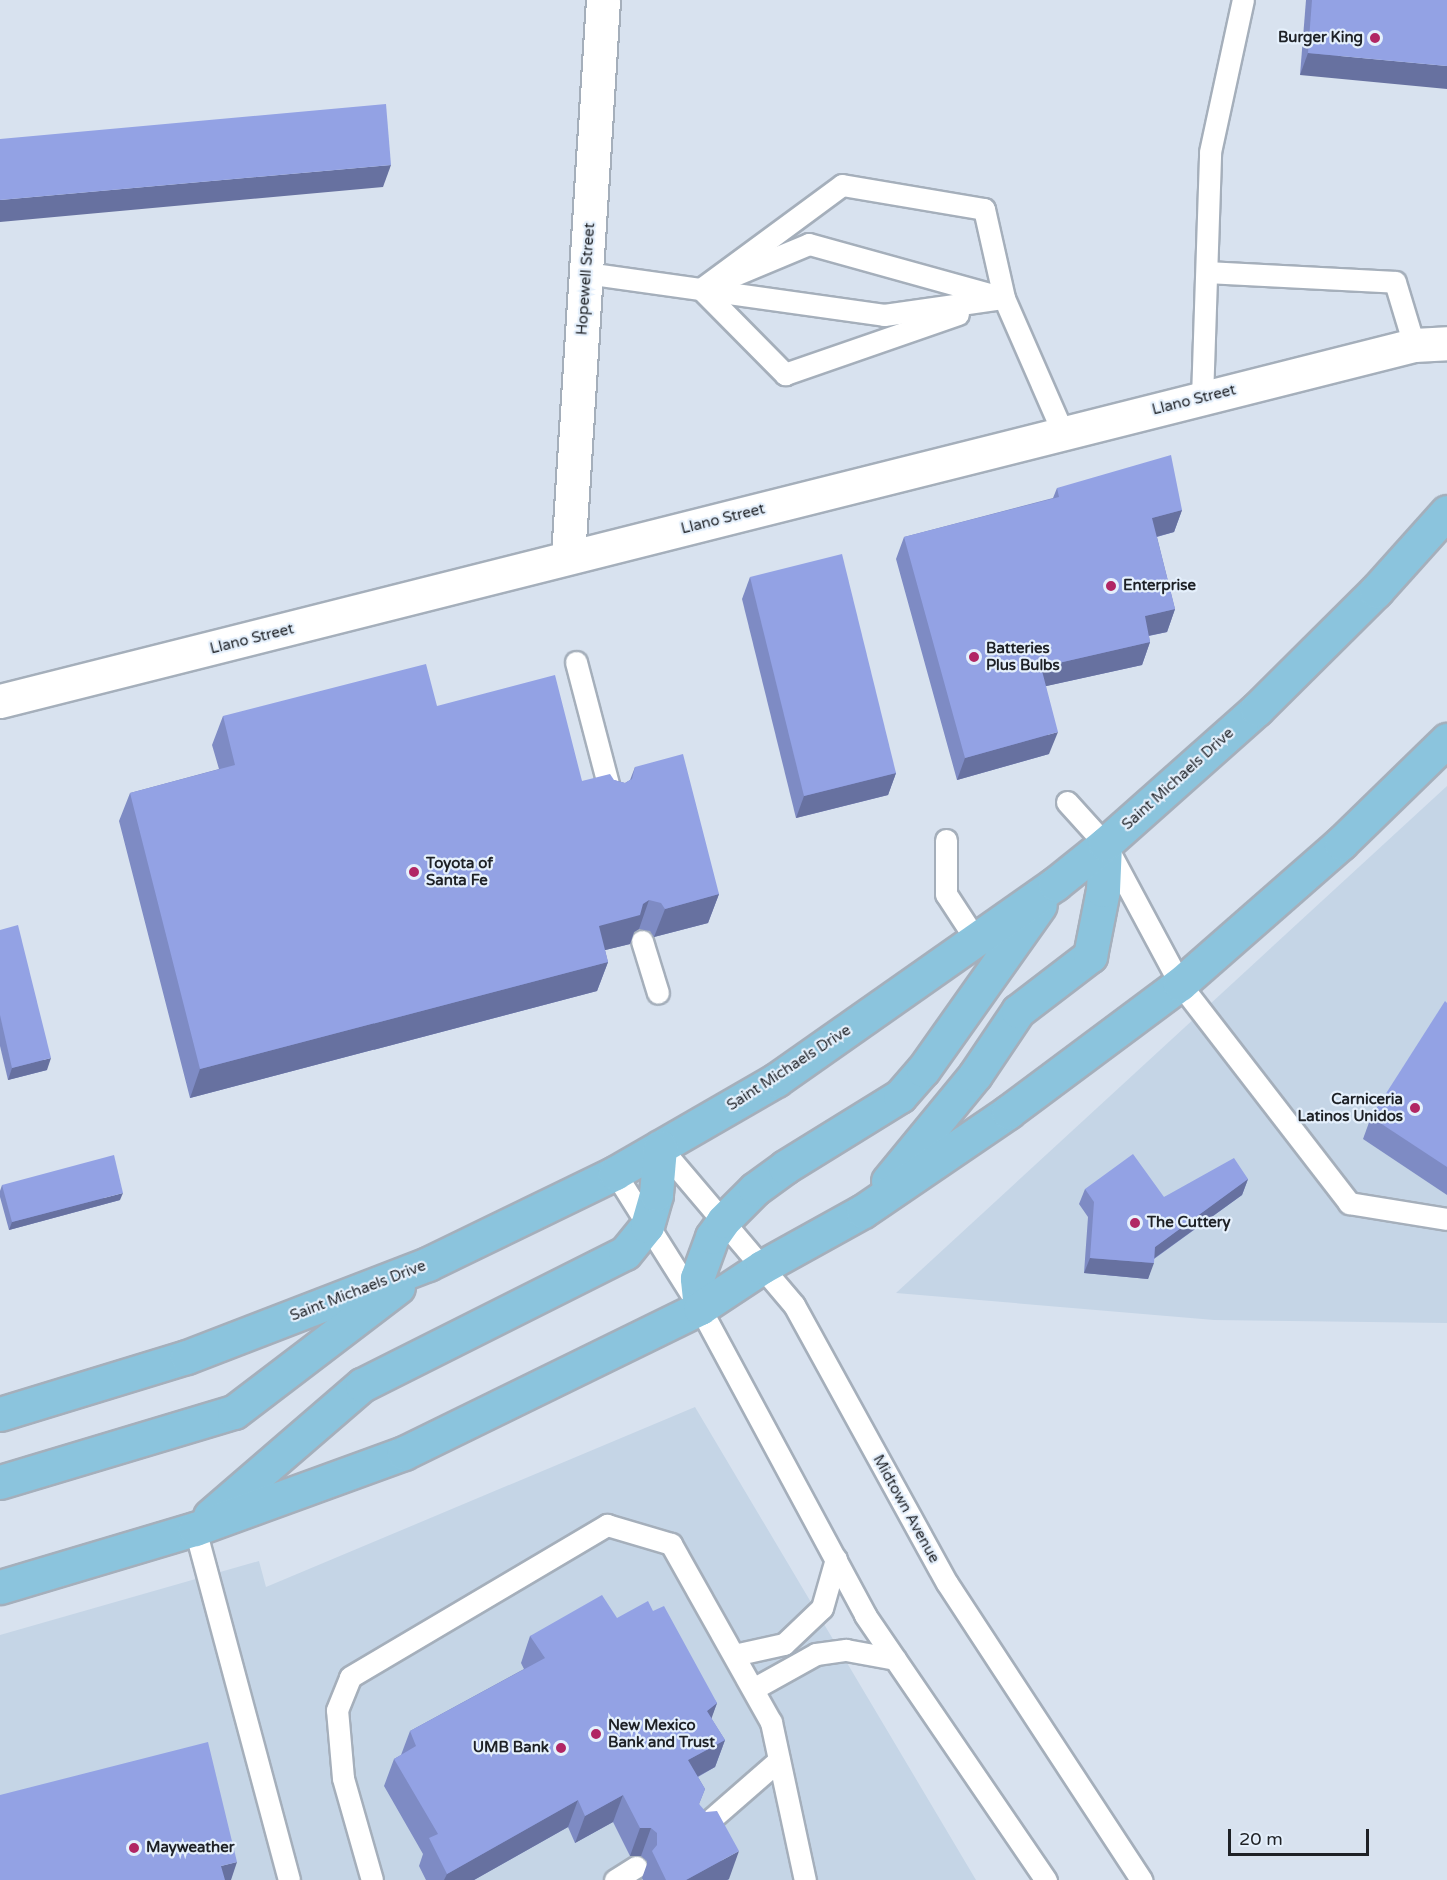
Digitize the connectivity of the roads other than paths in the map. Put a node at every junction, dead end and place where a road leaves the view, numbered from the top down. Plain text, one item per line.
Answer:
1 (603, 0) edge
2 (1244, 0) edge
3 (1207, 272) junction
4 (586, 273) junction
5 (701, 289) junction
6 (1004, 298) junction
7 (1447, 343) edge
8 (1414, 345) junction
9 (1202, 398) junction
10 (1063, 433) junction
11 (1447, 512) edge
12 (568, 557) junction
13 (576, 662) dead end
14 (0, 701) edge
15 (1447, 740) edge
16 (612, 799) edge
17 (1067, 802) dead end
18 (946, 840) dead end
19 (1105, 844) junction
20 (1055, 884) junction
21 (976, 940) junction
22 (642, 941) edge
23 (1180, 984) junction
24 (658, 993) dead end
25 (660, 1148) junction
26 (615, 1173) junction
27 (863, 1211) junction
28 (1447, 1219) edge
29 (723, 1221) junction
30 (647, 1226) junction
31 (428, 1264) junction
32 (762, 1267) junction
33 (700, 1308) junction
34 (0, 1414) edge
35 (0, 1482) edge
36 (195, 1529) junction
37 (836, 1559) junction
38 (0, 1587) edge
39 (734, 1655) junction
40 (895, 1659) junction
41 (753, 1689) junction
42 (779, 1760) junction
43 (701, 1828) edge
44 (636, 1867) dead end
45 (289, 1880) edge
46 (372, 1880) edge
47 (615, 1880) edge
48 (805, 1880) edge
49 (1046, 1880) edge
50 (1141, 1880) edge

1 - 4 street, Hopewell Street
2 - 3 lane
3 - 8 lane
3 - 9 lane
4 - 5 lane
4 - 12 street, Hopewell Street
5 - 6 lane
5 - 6 lane
5 - 6 lane
5 - 6 lane
6 - 10 lane
7 - 8 street, Llano Street
8 - 9 street, Llano Street
9 - 10 street, Llano Street
10 - 12 street, Llano Street
11 - 19 main road, Saint Michaels Drive
12 - 14 street, Llano Street
13 - 16 lane
15 - 23 main road
17 - 19 lane
18 - 21 lane
19 - 20 main road, Saint Michaels Drive
19 - 23 lane
19 - 27 main road
20 - 21 main road, Saint Michaels Drive
20 - 29 main road
21 - 25 main road, Saint Michaels Drive
22 - 24 lane
23 - 27 main road
23 - 28 lane
25 - 26 main road, Saint Michaels Drive
25 - 29 lane, Midtown Avenue
25 - 30 main road
26 - 30 lane
26 - 31 main road, Saint Michaels Drive
27 - 32 main road
29 - 32 lane, Midtown Avenue
29 - 33 main road
30 - 33 lane
30 - 36 main road
31 - 34 main road, Saint Michaels Drive
31 - 35 main road
32 - 33 main road
32 - 50 lane, Midtown Avenue
33 - 36 main road
33 - 37 lane
36 - 38 main road
36 - 45 lane
37 - 39 lane
37 - 40 lane
39 - 41 lane
39 - 46 lane
40 - 41 lane
40 - 49 lane
41 - 42 lane
42 - 43 lane
42 - 48 lane
44 - 47 lane

